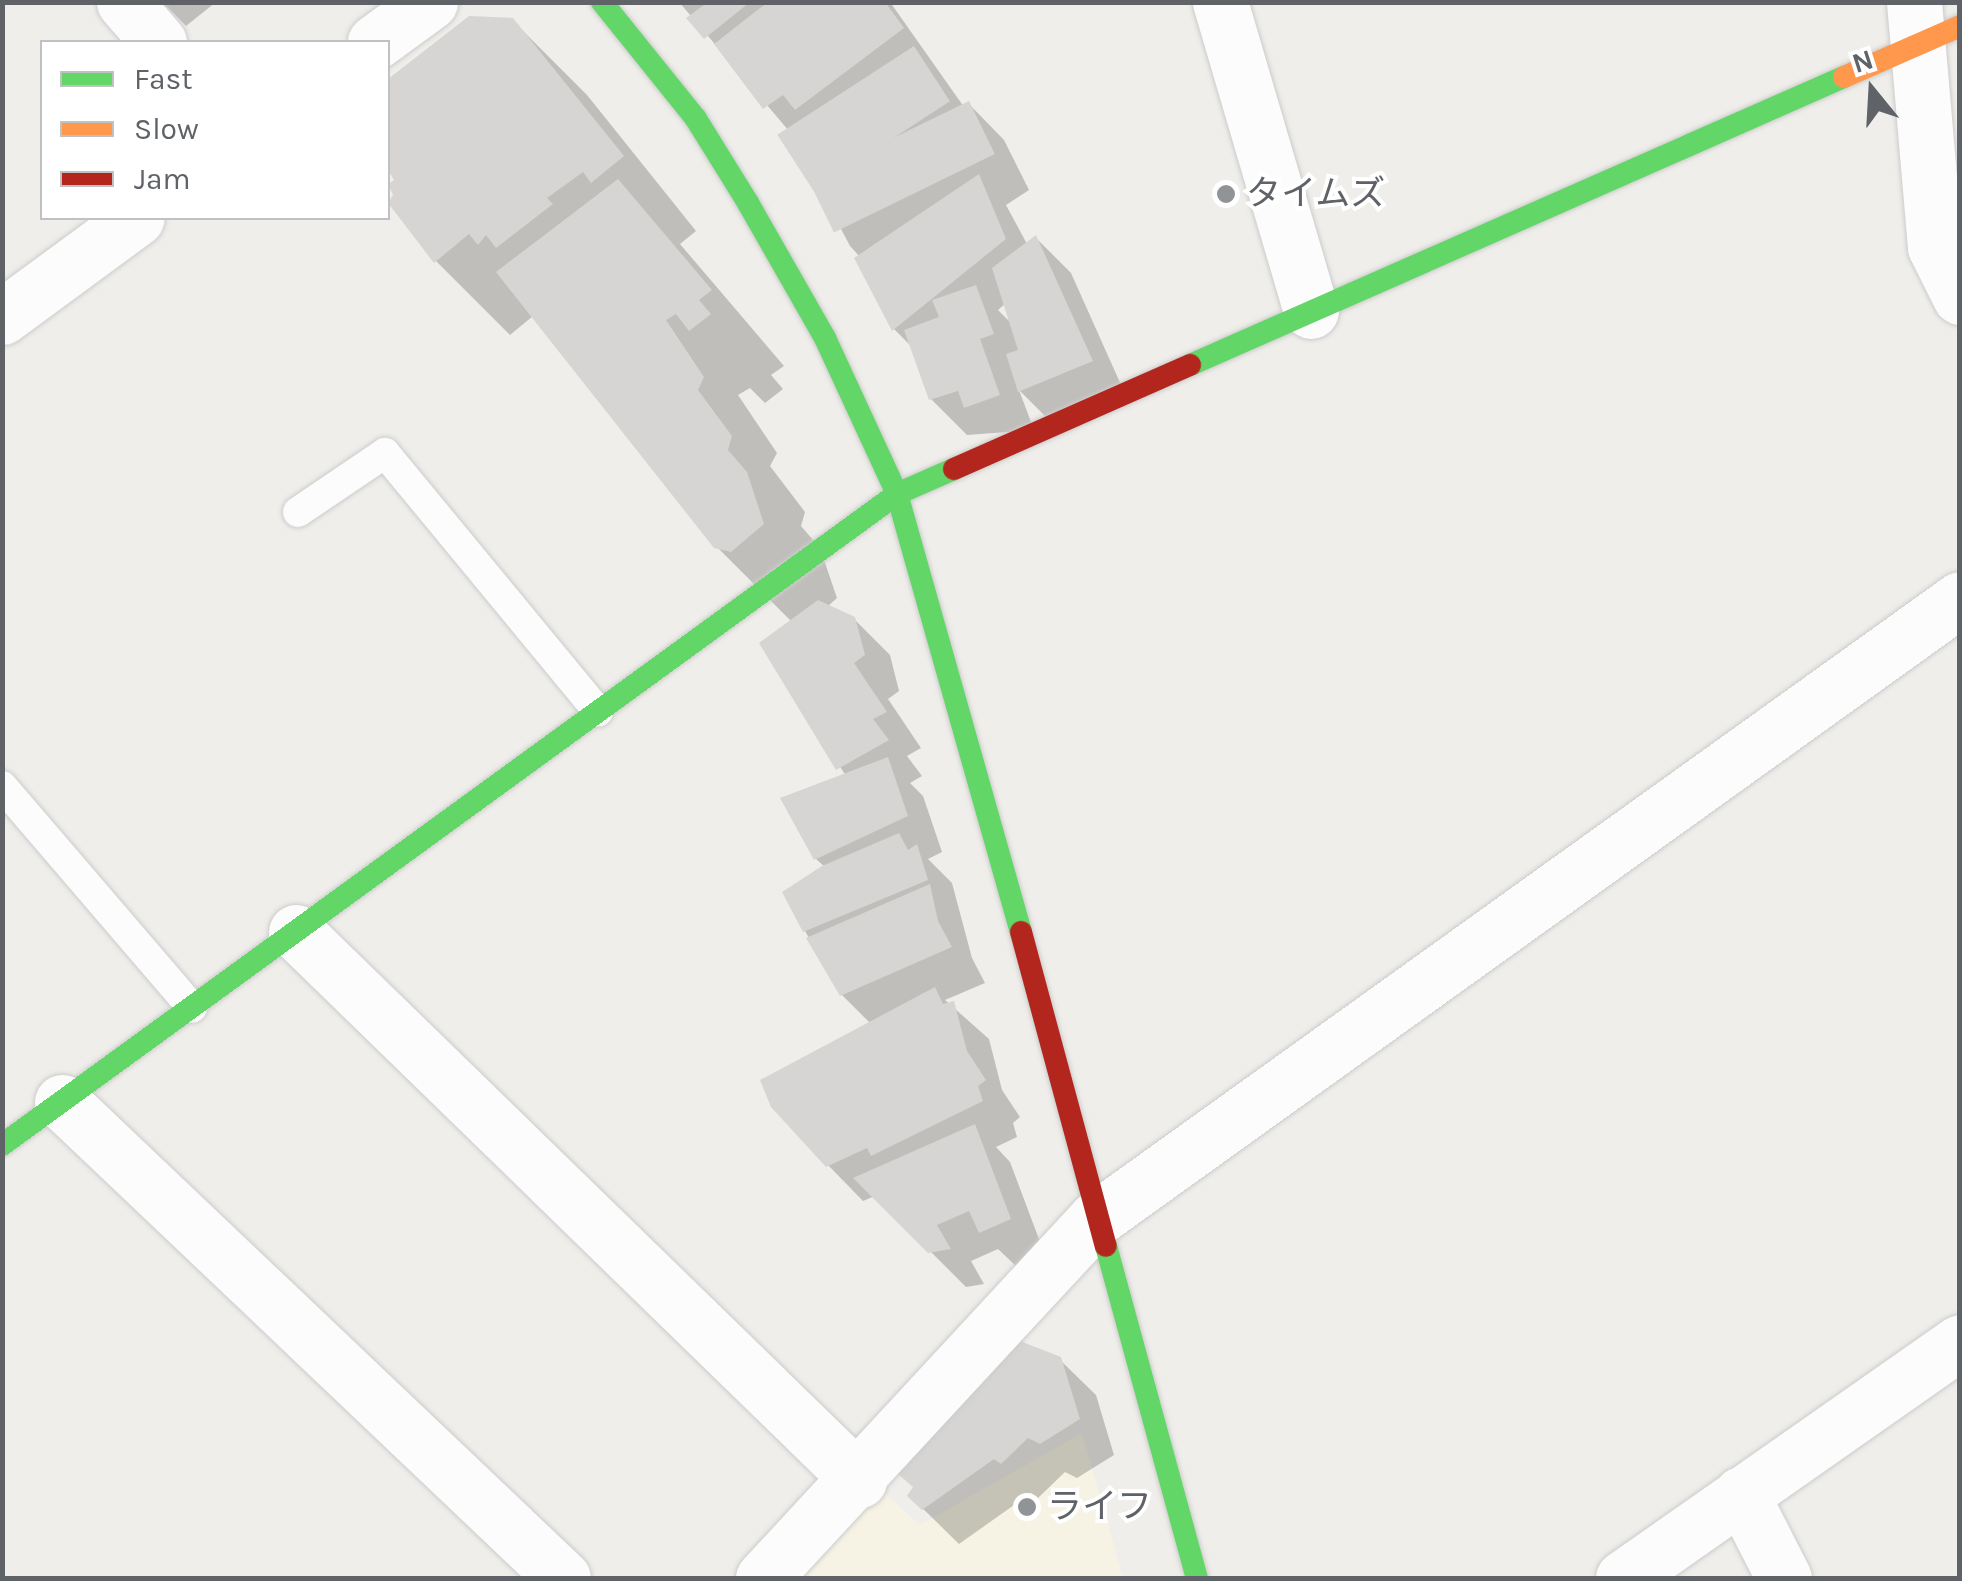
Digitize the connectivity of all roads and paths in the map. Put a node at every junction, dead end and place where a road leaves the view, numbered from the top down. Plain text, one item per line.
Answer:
1 (124, 2) edge
2 (430, 2) edge
3 (602, 2) edge
4 (1220, 2) edge
5 (1930, 25) edge
6 (157, 40) edge
7 (378, 40) edge
8 (134, 220) edge
9 (1960, 297) edge
10 (1311, 311) junction
11 (2, 317) edge
12 (897, 494) junction
13 (298, 512) dead end
14 (1960, 599) edge
15 (598, 711) junction
16 (2, 786) edge
17 (296, 932) junction
18 (192, 1008) junction
19 (62, 1102) junction
20 (2, 1146) edge
21 (1096, 1220) junction
22 (1960, 1342) edge
23 (859, 1480) junction
24 (1741, 1494) junction
25 (563, 1578) edge
26 (762, 1578) edge
27 (1197, 1578) edge
28 (1623, 1578) edge
29 (1784, 1578) edge

1 - 6 street
2 - 7 street
3 - 12 street
4 - 10 street
5 - 9 street
5 - 10 street
8 - 11 street
10 - 12 street
12 - 15 street
12 - 21 street
13 - 15 lane
14 - 21 street
15 - 17 street
16 - 18 lane
17 - 18 street
17 - 23 street
18 - 19 street
19 - 20 street
19 - 25 street
21 - 23 street
21 - 27 street
22 - 24 street
23 - 26 street
24 - 28 street
24 - 29 street

